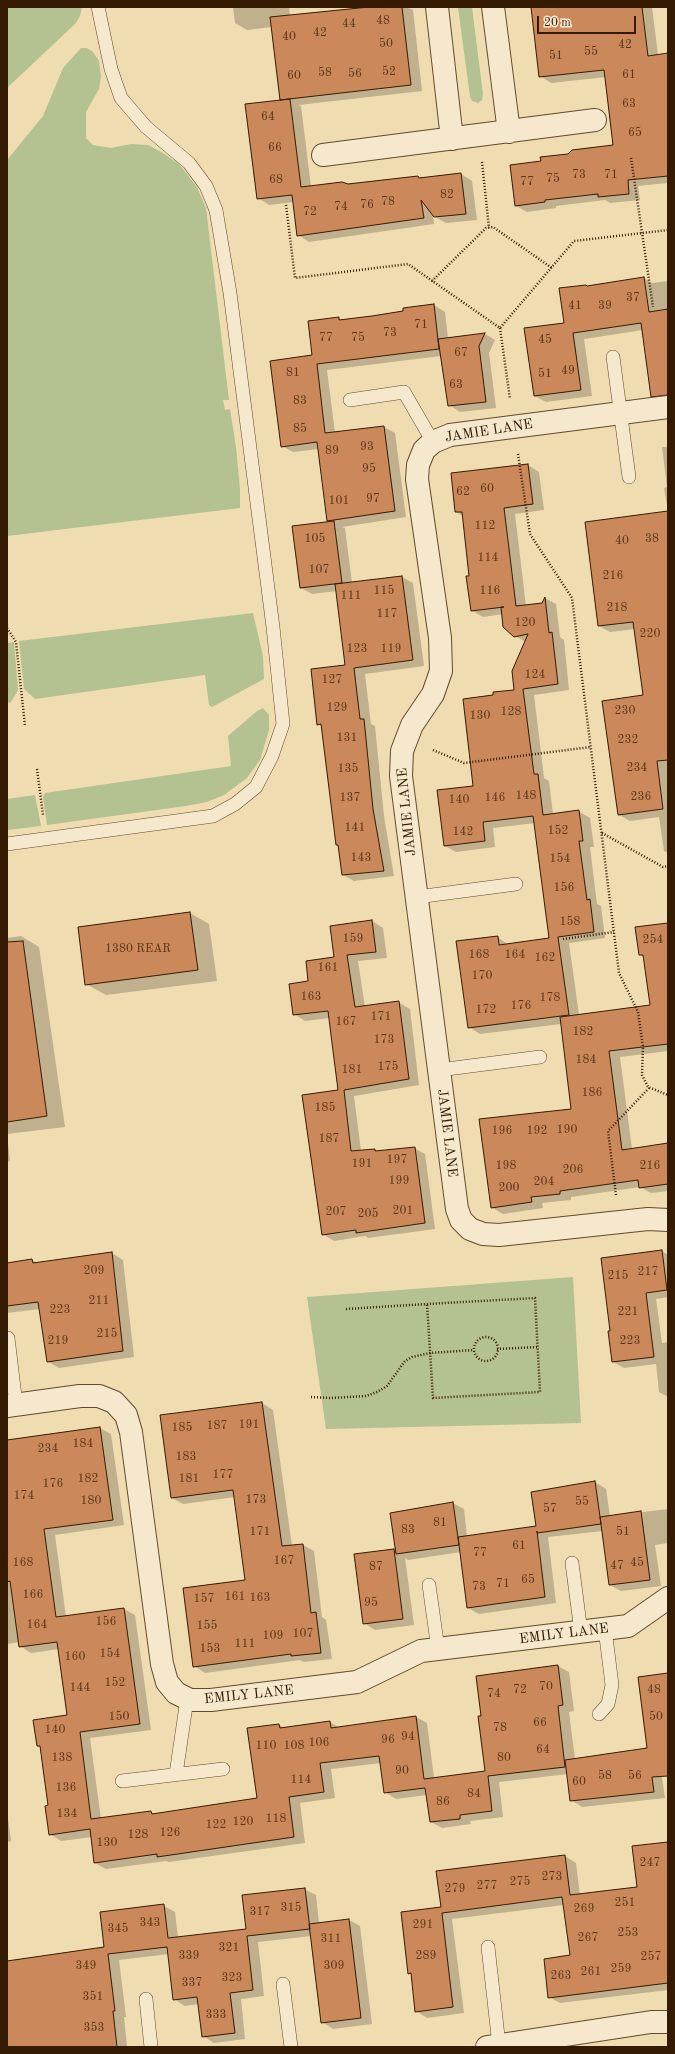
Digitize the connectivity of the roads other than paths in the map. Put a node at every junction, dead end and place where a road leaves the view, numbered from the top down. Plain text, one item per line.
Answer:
1 (98, 7) edge
2 (437, 7) edge
3 (493, 7) edge
4 (595, 120) dead end
5 (509, 132) junction
6 (452, 139) junction
7 (323, 155) dead end
8 (612, 357) dead end
9 (350, 400) dead end
10 (668, 407) edge
11 (620, 413) junction
12 (432, 442) junction
13 (629, 477) dead end
14 (7, 844) edge
15 (516, 884) dead end
16 (417, 897) junction
17 (540, 1057) dead end
18 (439, 1070) junction
19 (668, 1220) edge
20 (8, 1338) edge
21 (12, 1405) edge
22 (572, 1563) dead end
23 (429, 1585) dead end
24 (668, 1598) edge
25 (605, 1629) junction
26 (581, 1632) junction
27 (438, 1649) junction
28 (187, 1699) junction
29 (599, 1714) dead end
30 (223, 1769) dead end
31 (176, 1774) junction
32 (122, 1781) dead end
33 (488, 1947) dead end
34 (283, 1984) dead end
35 (146, 1999) dead end
36 (668, 2022) edge
37 (506, 2045) edge
38 (151, 2047) edge
39 (291, 2047) edge

1 - 14 lane
2 - 6 street
3 - 5 street
4 - 5 street
5 - 6 street
6 - 7 street
8 - 11 lane
9 - 12 lane
10 - 11 street, JAMIE LANE
11 - 12 street, JAMIE LANE
11 - 13 lane
12 - 16 street, JAMIE LANE
15 - 16 lane
16 - 18 street, JAMIE LANE
17 - 18 lane
18 - 19 street, JAMIE LANE
20 - 21 lane
21 - 28 street, EMILY LANE
22 - 26 lane
23 - 27 lane
24 - 25 street, EMILY LANE
25 - 26 street, EMILY LANE
25 - 29 lane
26 - 27 street, EMILY LANE
27 - 28 street, EMILY LANE
28 - 31 lane
30 - 31 lane
31 - 32 lane
33 - 37 lane
34 - 39 lane
35 - 38 lane
36 - 37 street

